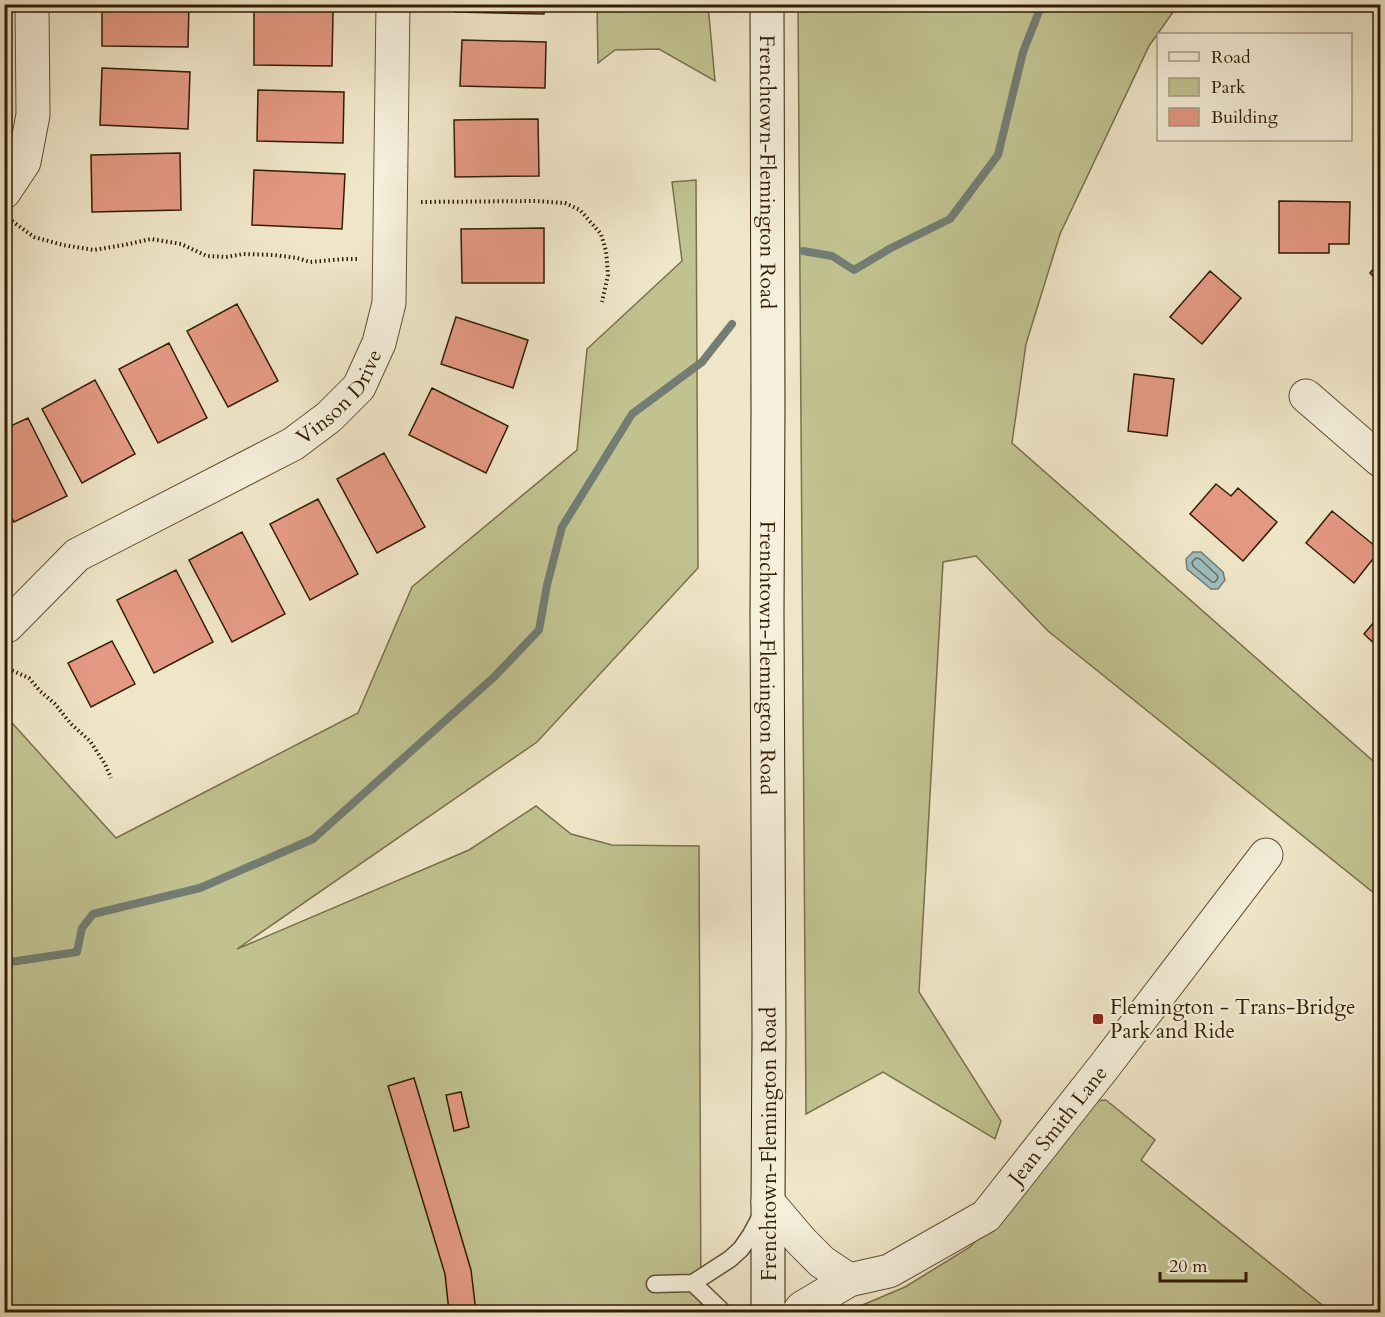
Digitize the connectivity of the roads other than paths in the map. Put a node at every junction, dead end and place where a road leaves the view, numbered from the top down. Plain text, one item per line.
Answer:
1 (32, 4) edge
2 (393, 4) edge
3 (767, 4) edge
4 (4, 192) edge
5 (1306, 396) dead end
6 (1380, 460) edge
7 (7, 626) dead end
8 (1266, 855) dead end
9 (768, 1202) junction
10 (849, 1280) junction
11 (693, 1283) junction
12 (655, 1284) dead end
13 (723, 1312) edge
14 (768, 1312) edge
15 (799, 1312) edge

1 - 4 street
2 - 7 street, Vinson Drive
3 - 9 street, Frenchtown-Flemington Road
5 - 6 street
8 - 10 street, Jean Smith Lane
9 - 10 street
9 - 11 lane
9 - 14 street, Frenchtown-Flemington Road
10 - 15 street, Jean Smith Lane
11 - 12 lane
11 - 13 lane

